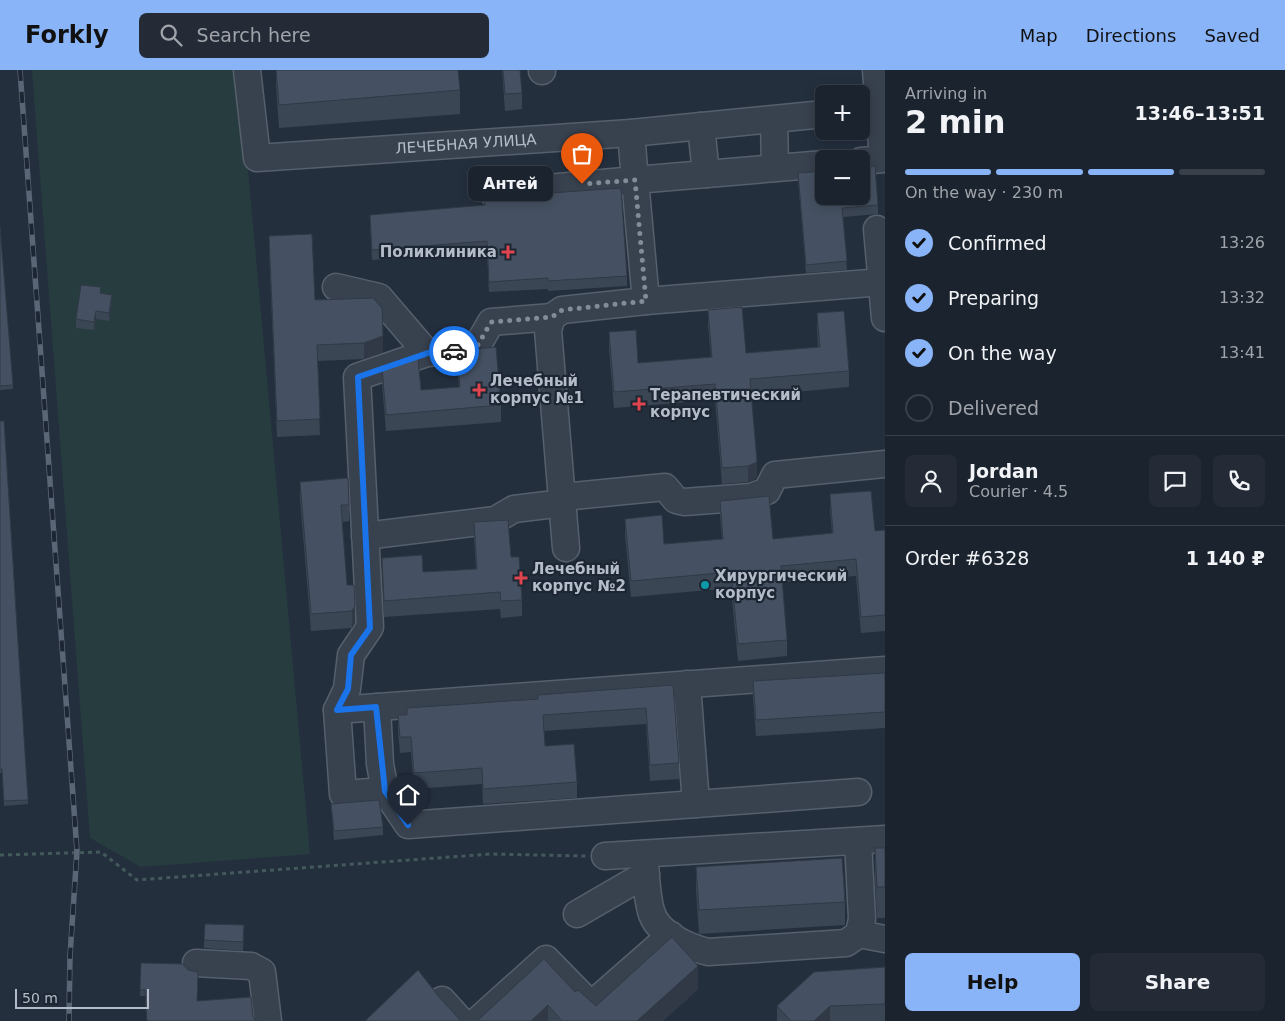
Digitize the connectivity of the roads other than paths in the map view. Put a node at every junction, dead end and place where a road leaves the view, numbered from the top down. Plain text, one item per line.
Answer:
1 (247, 70) edge
2 (876, 70) edge
3 (876, 108) edge
4 (815, 115) edge
5 (774, 120) junction
6 (701, 126) junction
7 (631, 133) junction
8 (870, 161) edge
9 (815, 165) edge
10 (775, 168) junction
11 (706, 174) junction
12 (635, 180) junction
13 (493, 193) dead end
14 (877, 229) dead end
15 (882, 282) junction
16 (336, 287) dead end
17 (646, 301) junction
18 (552, 317) junction
19 (885, 318) edge
20 (428, 353) junction
21 (885, 464) edge
22 (563, 500) junction
23 (365, 536) junction
24 (566, 548) dead end
25 (885, 670) edge
26 (687, 684) junction
27 (376, 707) junction
28 (337, 710) junction
29 (385, 791) junction
30 (858, 792) dead end
31 (696, 804) junction
32 (885, 839) edge
33 (858, 840) junction
34 (605, 856) road end
35 (645, 864) junction
36 (577, 914) dead end
37 (859, 934) junction
38 (670, 935) junction
39 (885, 939) edge
40 (196, 963) dead end
41 (442, 1000) edge
42 (268, 1021) edge
43 (462, 1021) edge
44 (477, 1021) edge

1 - 7 street, ЛЕЧЕБНАЯ УЛИЦА
2 - 3 street
3 - 8 street
4 - 5 street, ЛЕЧЕБНАЯ УЛИЦА
5 - 6 street, ЛЕЧЕБНАЯ УЛИЦА
5 - 10 street
6 - 7 street, ЛЕЧЕБНАЯ УЛИЦА
6 - 11 street
7 - 12 street
9 - 10 street
10 - 11 street
11 - 12 street
12 - 13 street
12 - 17 street
14 - 15 street
15 - 17 street
15 - 19 street
16 - 20 street
17 - 18 street
18 - 20 street
18 - 22 street
20 - 23 street
21 - 22 street
22 - 23 street
22 - 24 street
23 - 28 street
25 - 26 street
26 - 27 street
26 - 31 street
27 - 28 street
27 - 29 street
28 - 29 street
29 - 31 street
30 - 31 street
32 - 33 street
33 - 35 street
33 - 37 street
34 - 35 street
35 - 36 street
35 - 38 street
37 - 38 street
37 - 39 street
38 - 44 street
40 - 42 street
41 - 43 street

